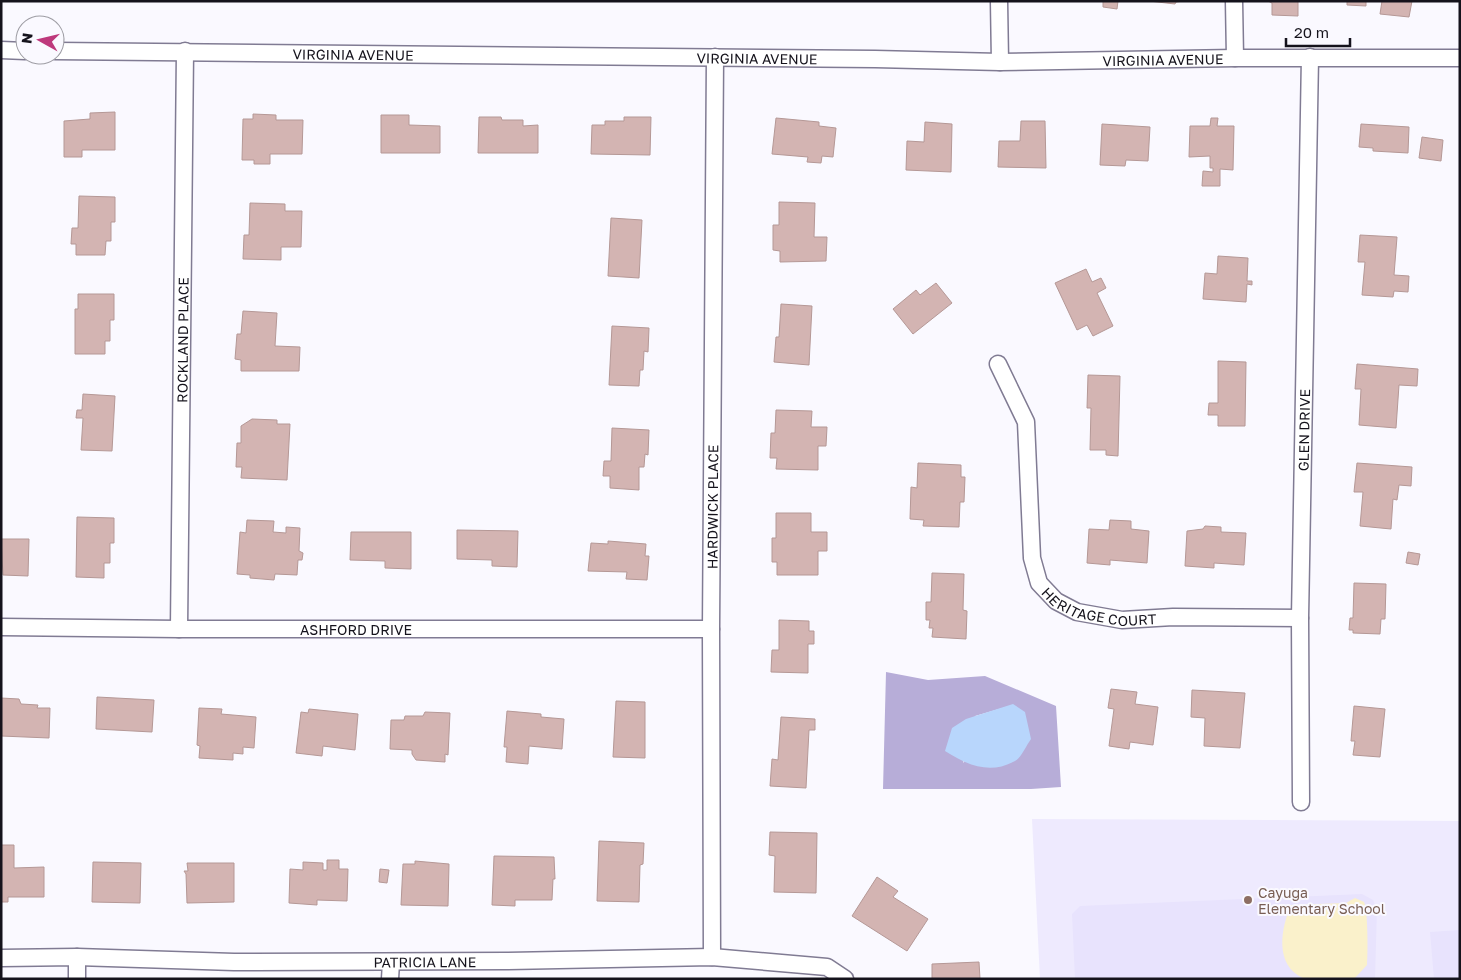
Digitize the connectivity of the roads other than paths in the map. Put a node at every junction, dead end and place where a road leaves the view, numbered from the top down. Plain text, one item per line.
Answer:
1 (999, 1) edge
2 (1234, 1) edge
3 (1, 50) edge
4 (15, 50) edge
5 (65, 51) edge
6 (185, 51) junction
7 (715, 57) junction
8 (1235, 58) junction
9 (1310, 58) junction
10 (1460, 58) edge
11 (1000, 62) junction
12 (998, 364) dead end
13 (1300, 618) junction
14 (1, 627) edge
15 (179, 629) junction
16 (711, 629) junction
17 (1301, 802) dead end
18 (77, 957) junction
19 (712, 957) junction
20 (1, 958) edge
21 (391, 962) junction
22 (77, 979) edge
23 (390, 979) edge
24 (845, 979) edge

1 - 11 street
2 - 8 street
3 - 4 street
5 - 6 street, VIRGINIA AVENUE
6 - 7 street, VIRGINIA AVENUE
6 - 15 street, ROCKLAND PLACE
7 - 11 street, VIRGINIA AVENUE
7 - 16 street, HARDWICK PLACE
8 - 9 street, VIRGINIA AVENUE
8 - 11 street, VIRGINIA AVENUE
9 - 10 street, VIRGINIA AVENUE
9 - 13 street, GLEN DRIVE
12 - 13 street, HERITAGE COURT
13 - 17 street, GLEN DRIVE
14 - 15 street, ASHFORD DRIVE
15 - 16 street, ASHFORD DRIVE
16 - 19 street, HARDWICK PLACE
18 - 20 street, PATRICIA LANE
18 - 21 street, PATRICIA LANE
18 - 22 street
19 - 21 street, PATRICIA LANE
19 - 24 street, PATRICIA LANE
21 - 23 street

